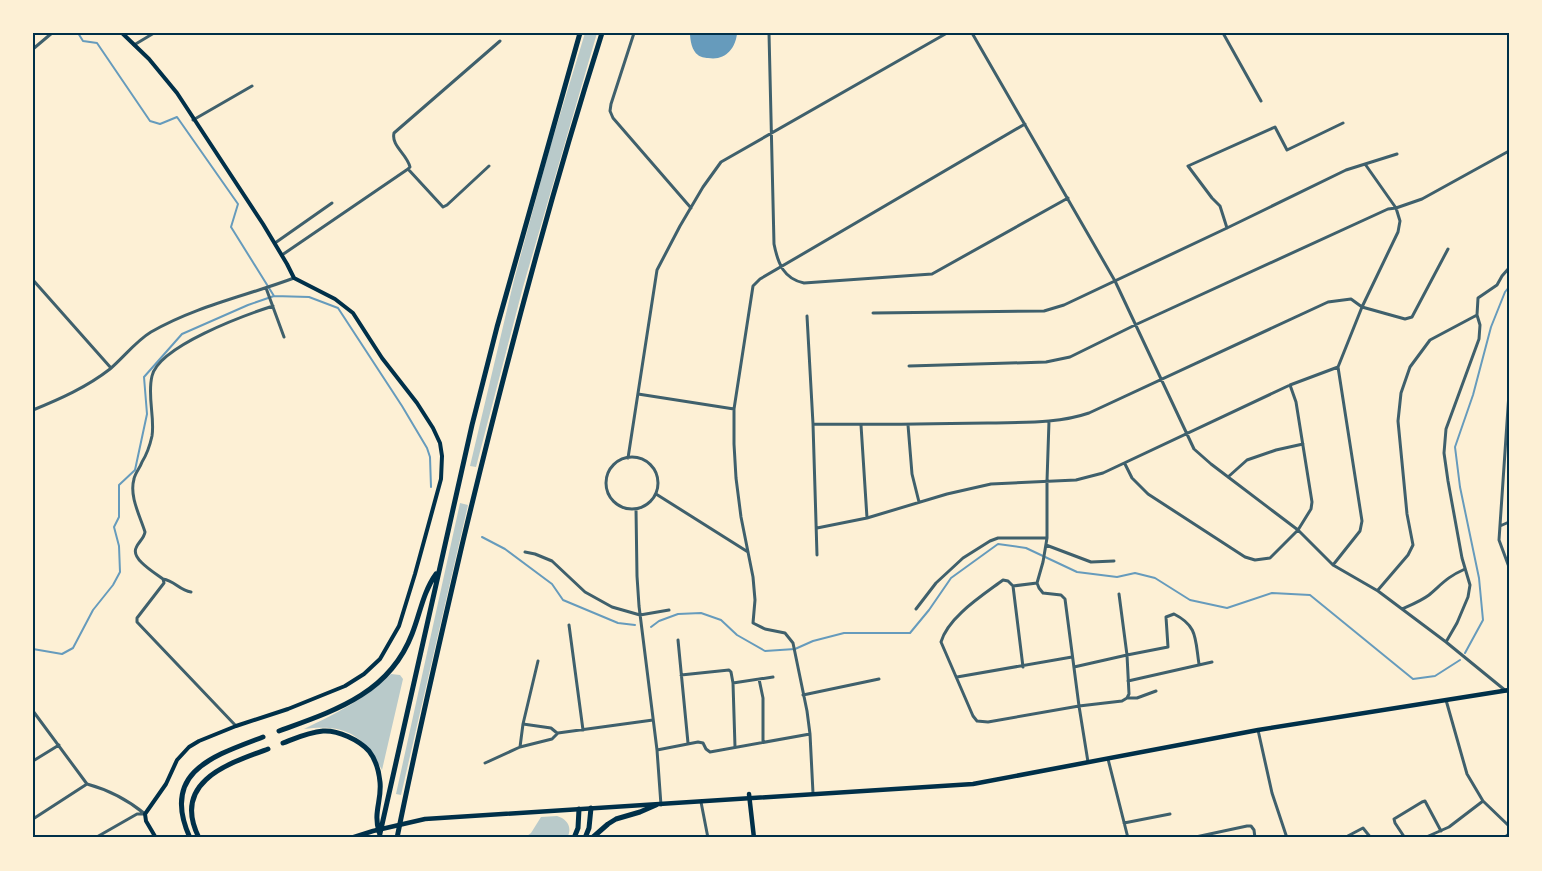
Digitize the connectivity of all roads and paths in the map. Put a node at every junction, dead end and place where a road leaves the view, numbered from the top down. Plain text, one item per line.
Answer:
1 (52, 33) edge
2 (122, 33) edge
3 (154, 33) edge
4 (580, 33) edge
5 (602, 33) edge
6 (634, 33) edge
7 (769, 33) edge
8 (947, 33) edge
9 (972, 33) edge
10 (1223, 33) edge
11 (500, 41) dead end
12 (134, 45) junction
13 (33, 49) edge
14 (252, 86) dead end
15 (1261, 101) dead end
16 (193, 120) junction
17 (1343, 123) dead end
18 (1025, 124) junction
19 (771, 135) junction
20 (1509, 151) edge
21 (1397, 154) dead end
22 (1365, 164) junction
23 (489, 166) dead end
24 (408, 169) junction
25 (1068, 198) junction
26 (332, 203) dead end
27 (691, 208) junction
28 (1396, 208) junction
29 (1227, 228) junction
30 (274, 243) junction
31 (1448, 249) dead end
32 (282, 255) junction
33 (781, 267) junction
34 (1509, 268) edge
35 (294, 278) junction
36 (33, 280) edge
37 (1115, 281) junction
38 (266, 290) junction
39 (273, 306) junction
40 (1362, 307) junction
41 (873, 313) dead end
42 (1477, 315) junction
43 (807, 316) dead end
44 (1135, 325) junction
45 (284, 337) dead end
46 (909, 366) dead end
47 (1338, 367) junction
48 (111, 368) junction
49 (1161, 380) junction
50 (1290, 385) junction
51 (1509, 393) edge
52 (638, 394) junction
53 (734, 409) junction
54 (33, 410) edge
55 (1508, 420) edge
56 (1049, 421) junction
57 (813, 424) junction
58 (861, 425) junction
59 (908, 425) junction
60 (1186, 434) junction
61 (1303, 444) junction
62 (628, 458) junction
63 (1125, 463) junction
64 (1509, 471) edge
65 (1504, 474) junction
66 (1228, 477) junction
67 (1047, 481) junction
68 (656, 494) junction
69 (919, 502) junction
70 (636, 509) junction
71 (867, 518) junction
72 (1509, 522) edge
73 (1499, 526) junction
74 (817, 528) junction
75 (1298, 530) junction
76 (1047, 538) junction
77 (1046, 547) junction
78 (525, 552) dead end
79 (748, 552) junction
80 (817, 555) dead end
81 (1114, 561) dead end
82 (1333, 565) junction
83 (1509, 567) edge
84 (1465, 569) junction
85 (439, 571) junction
86 (162, 579) junction
87 (1037, 583) junction
88 (1013, 586) junction
89 (191, 591) dead end
90 (1378, 591) junction
91 (1119, 594) dead end
92 (916, 609) dead end
93 (1402, 609) junction
94 (669, 610) dead end
95 (640, 615) junction
96 (569, 626) dead end
97 (678, 640) dead end
98 (1446, 642) junction
99 (1127, 655) junction
100 (1072, 657) junction
101 (538, 662) dead end
102 (1212, 662) dead end
103 (1199, 664) junction
104 (1023, 667) junction
105 (1074, 667) junction
106 (681, 675) junction
107 (773, 677) dead end
108 (957, 677) junction
109 (759, 679) junction
110 (879, 679) dead end
111 (1128, 681) junction
112 (733, 683) junction
113 (1508, 690) edge
114 (1156, 692) dead end
115 (803, 695) junction
116 (1127, 698) junction
117 (1446, 700) junction
118 (1079, 706) junction
119 (33, 711) edge
120 (653, 720) junction
121 (523, 724) junction
122 (236, 726) junction
123 (583, 730) junction
124 (1258, 730) junction
125 (279, 731) dead end
126 (558, 734) junction
127 (810, 734) junction
128 (263, 737) dead end
129 (763, 742) junction
130 (283, 743) dead end
131 (688, 744) junction
132 (59, 745) junction
133 (520, 747) junction
134 (735, 747) junction
135 (268, 748) dead end
136 (657, 750) junction
137 (1108, 759) junction
138 (33, 761) edge
139 (1088, 762) junction
140 (485, 763) dead end
141 (87, 784) junction
142 (749, 794) dead end
143 (813, 794) junction
144 (701, 801) junction
145 (1483, 801) junction
146 (659, 805) junction
147 (591, 808) junction
148 (579, 809) junction
149 (145, 814) junction
150 (1170, 814) dead end
151 (33, 819) edge
152 (1124, 824) junction
153 (1509, 826) edge
154 (399, 827) junction
155 (1441, 831) junction
156 (1509, 834) edge
157 (379, 836) edge
158 (353, 837) edge
159 (95, 838) edge
160 (156, 838) edge
161 (190, 838) edge
162 (199, 838) edge
163 (397, 838) edge
164 (404, 838) edge
165 (574, 838) edge
166 (585, 838) edge
167 (592, 838) edge
168 (708, 838) edge
169 (754, 838) edge
170 (1128, 838) edge
171 (1191, 838) edge
172 (1256, 838) edge
173 (1287, 838) edge
174 (1344, 838) edge
175 (1371, 838) edge
176 (1405, 838) edge
177 (1424, 838) edge
178 (1504, 838) edge

1 - 13 street
2 - 12 main road
3 - 12 street
4 - 85 highway
5 - 154 highway
6 - 27 street
7 - 19 street
8 - 19 street
9 - 18 street
10 - 15 street
11 - 24 street
12 - 16 main road
14 - 16 street
16 - 30 main road
17 - 29 street
18 - 25 street
18 - 33 street
19 - 27 street
19 - 33 street
20 - 28 street
21 - 22 street
22 - 28 street
22 - 29 street
23 - 24 street
24 - 32 street
25 - 33 street
25 - 37 street
26 - 30 street
27 - 52 street
28 - 40 street
28 - 44 street
29 - 37 street
30 - 32 main road
31 - 40 street
32 - 35 main road
33 - 53 street
34 - 42 street
35 - 38 street
35 - 122 main road
36 - 48 street
37 - 41 street
37 - 44 street
38 - 39 street
38 - 48 street
39 - 45 street
39 - 86 street
40 - 47 street
40 - 49 street
42 - 84 street
42 - 90 street
43 - 57 street
44 - 46 street
44 - 49 street
47 - 50 street
47 - 82 street
48 - 54 street
49 - 56 street
49 - 60 street
50 - 60 street
50 - 61 street
51 - 55 street
52 - 53 street
52 - 62 street
53 - 79 street
55 - 65 street
56 - 59 street
56 - 67 street
57 - 58 street
57 - 74 street
58 - 59 street
58 - 71 street
59 - 69 street
60 - 63 street
60 - 66 street
61 - 66 street
61 - 75 street
62 - 68 street
62 - 70 street
63 - 67 street
63 - 75 street
64 - 65 street
65 - 73 street
66 - 75 street
67 - 69 street
67 - 76 street
68 - 70 street
68 - 79 street
69 - 71 street
70 - 95 street
71 - 74 street
72 - 73 street
73 - 83 street
74 - 80 street
75 - 82 street
76 - 77 street
76 - 92 street
77 - 81 street
77 - 87 street
78 - 95 street
79 - 115 street
82 - 90 street
84 - 93 street
84 - 98 street
85 - 125 highway
85 - 157 highway
86 - 89 street
86 - 122 street
87 - 88 street
87 - 100 street
88 - 104 street
88 - 108 street
90 - 93 street
91 - 99 street
93 - 98 street
94 - 95 street
95 - 120 street
96 - 123 street
97 - 106 street
98 - 113 street
99 - 103 street
99 - 105 street
99 - 111 street
100 - 104 street
100 - 105 street
101 - 121 street
102 - 103 street
103 - 111 street
104 - 108 street
105 - 118 street
106 - 112 street
106 - 131 street
107 - 109 street
108 - 118 street
109 - 112 street
109 - 129 street
110 - 115 street
111 - 116 street
112 - 134 street
113 - 117 main road
114 - 116 street
115 - 127 street
116 - 118 street
117 - 124 main road
117 - 145 street
118 - 139 street
119 - 132 street
120 - 123 street
120 - 136 street
121 - 126 street
121 - 133 street
122 - 149 main road
123 - 126 street
124 - 137 main road
124 - 173 street
126 - 133 street
127 - 129 street
127 - 143 street
128 - 161 highway
129 - 134 street
130 - 157 highway
131 - 134 street
131 - 136 street
132 - 138 street
132 - 141 street
133 - 140 street
135 - 162 highway
136 - 146 street
137 - 139 main road
137 - 152 street
139 - 143 main road
141 - 149 street
141 - 151 street
142 - 169 main road
143 - 144 main road
144 - 146 main road
144 - 168 street
145 - 153 street
145 - 155 street
146 - 147 main road
146 - 167 highway
147 - 148 main road
147 - 166 highway
148 - 158 main road
148 - 165 highway
149 - 159 street
149 - 160 main road
150 - 152 street
152 - 170 street
154 - 163 highway
154 - 164 highway
155 - 176 street
155 - 177 street
156 - 178 street
171 - 172 street
174 - 175 street

